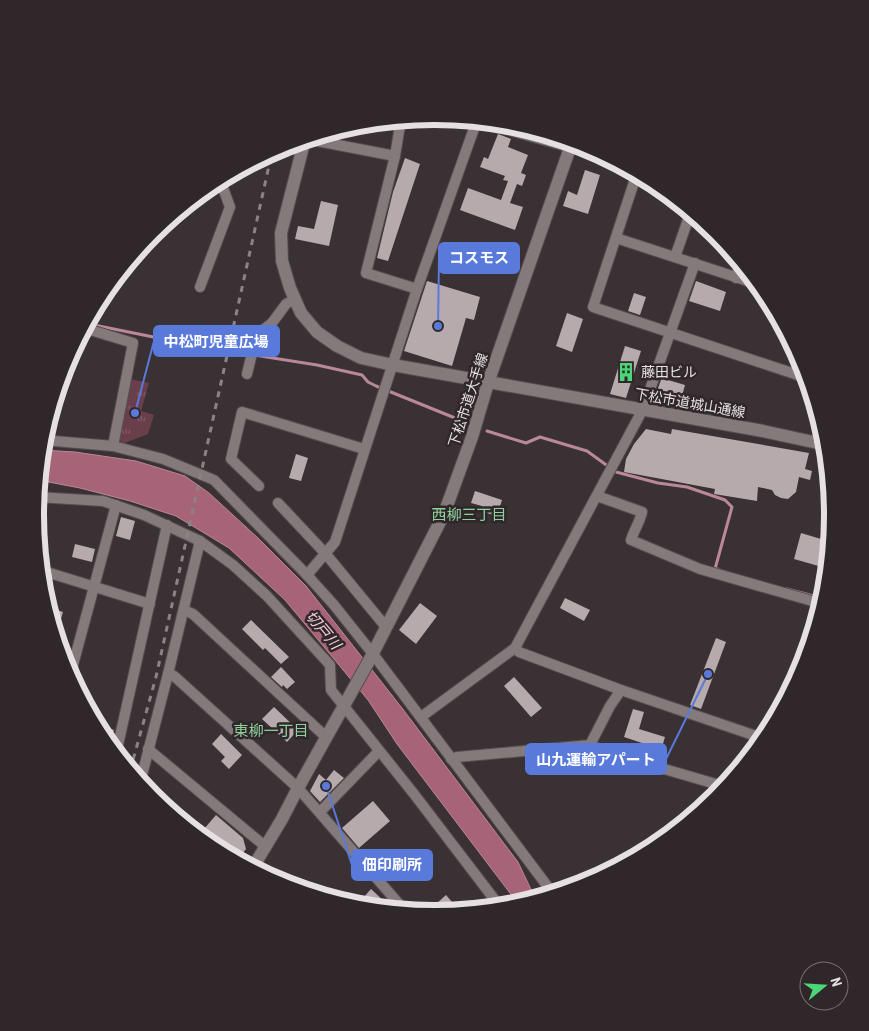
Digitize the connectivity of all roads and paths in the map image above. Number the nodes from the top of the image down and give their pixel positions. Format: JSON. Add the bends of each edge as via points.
{"nodes":[{"id":1,"x":400,"y":127,"type":"edge"},
{"id":2,"x":474,"y":127,"type":"edge"},
{"id":3,"x":320,"y":142,"type":"edge"},
{"id":4,"x":304,"y":147,"type":"edge"},
{"id":5,"x":570,"y":149,"type":"edge"},
{"id":6,"x":395,"y":156,"type":"junction"},
{"id":7,"x":635,"y":180,"type":"edge"},
{"id":8,"x":222,"y":188,"type":"edge"},
{"id":9,"x":688,"y":218,"type":"edge"},
{"id":10,"x":616,"y":238,"type":"junction"},
{"id":11,"x":675,"y":256,"type":"junction"},
{"id":12,"x":695,"y":263,"type":"junction"},
{"id":13,"x":738,"y":270,"type":"edge"},
{"id":14,"x":736,"y":278,"type":"junction"},
{"id":15,"x":747,"y":281,"type":"edge"},
{"id":16,"x":200,"y":287,"type":"dead end"},
{"id":17,"x":417,"y":289,"type":"junction"},
{"id":18,"x":295,"y":299,"type":"junction"},
{"id":19,"x":91,"y":330,"type":"edge"},
{"id":20,"x":670,"y":332,"type":"junction"},
{"id":21,"x":393,"y":365,"type":"junction"},
{"id":22,"x":247,"y":374,"type":"dead end"},
{"id":23,"x":800,"y":376,"type":"edge"},
{"id":24,"x":488,"y":383,"type":"junction"},
{"id":25,"x":643,"y":409,"type":"junction"},
{"id":26,"x":51,"y":441,"type":"edge"},
{"id":27,"x":819,"y":443,"type":"edge"},
{"id":28,"x":113,"y":446,"type":"junction"},
{"id":29,"x":364,"y":449,"type":"junction"},
{"id":30,"x":259,"y":486,"type":"dead end"},
{"id":31,"x":45,"y":493,"type":"edge"},
{"id":32,"x":597,"y":496,"type":"junction"},
{"id":33,"x":45,"y":497,"type":"edge"},
{"id":34,"x":56,"y":497,"type":"junction"},
{"id":35,"x":278,"y":503,"type":"dead end"},
{"id":36,"x":116,"y":505,"type":"junction"},
{"id":37,"x":167,"y":525,"type":"junction"},
{"id":38,"x":200,"y":541,"type":"junction"},
{"id":39,"x":325,"y":553,"type":"junction"},
{"id":40,"x":48,"y":573,"type":"edge"},
{"id":41,"x":308,"y":575,"type":"junction"},
{"id":42,"x":93,"y":587,"type":"junction"},
{"id":43,"x":816,"y":602,"type":"edge"},
{"id":44,"x":150,"y":604,"type":"junction"},
{"id":45,"x":184,"y":610,"type":"junction"},
{"id":46,"x":386,"y":627,"type":"junction"},
{"id":47,"x":515,"y":648,"type":"junction"},
{"id":48,"x":372,"y":656,"type":"junction"},
{"id":49,"x":73,"y":665,"type":"edge"},
{"id":50,"x":168,"y":674,"type":"junction"},
{"id":51,"x":621,"y":690,"type":"junction"},
{"id":52,"x":345,"y":705,"type":"junction"},
{"id":53,"x":421,"y":717,"type":"junction"},
{"id":54,"x":757,"y":736,"type":"edge"},
{"id":55,"x":326,"y":737,"type":"junction"},
{"id":56,"x":118,"y":745,"type":"edge"},
{"id":57,"x":590,"y":745,"type":"junction"},
{"id":58,"x":148,"y":749,"type":"junction"},
{"id":59,"x":379,"y":751,"type":"junction"},
{"id":60,"x":451,"y":759,"type":"junction"},
{"id":61,"x":142,"y":774,"type":"edge"},
{"id":62,"x":718,"y":785,"type":"edge"},
{"id":63,"x":298,"y":788,"type":"junction"},
{"id":64,"x":320,"y":812,"type":"junction"},
{"id":65,"x":266,"y":847,"type":"junction"},
{"id":66,"x":256,"y":863,"type":"edge"},
{"id":67,"x":550,"y":889,"type":"edge"},
{"id":68,"x":496,"y":901,"type":"edge"},
{"id":69,"x":391,"y":904,"type":"edge"}],
"edges":[{"from":1,"to":6,"type":"street"},
{"from":2,"to":17,"type":"street"},
{"from":3,"to":6,"type":"street"},
{"from":4,"to":18,"type":"street","name":"下松市道城山通線","via":[[280,233],[282,261]]},
{"from":5,"to":24,"type":"street","name":"下松市道大手線"},
{"from":6,"to":17,"type":"street","via":[[366,273]]},
{"from":7,"to":10,"type":"street"},
{"from":8,"to":16,"type":"street","via":[[230,207]]},
{"from":9,"to":11,"type":"street"},
{"from":10,"to":11,"type":"street"},
{"from":10,"to":20,"type":"street","via":[[594,307]]},
{"from":11,"to":12,"type":"street"},
{"from":12,"to":14,"type":"street"},
{"from":12,"to":20,"type":"street"},
{"from":13,"to":14,"type":"street"},
{"from":14,"to":15,"type":"street"},
{"from":17,"to":21,"type":"street"},
{"from":18,"to":21,"type":"street","name":"下松市道城山通線","via":[[301,313],[317,332],[361,358]]},
{"from":18,"to":22,"type":"street","via":[[286,304],[255,341]]},
{"from":19,"to":28,"type":"street","via":[[133,344]]},
{"from":20,"to":23,"type":"street"},
{"from":20,"to":25,"type":"street"},
{"from":21,"to":24,"type":"street","name":"下松市道城山通線"},
{"from":21,"to":29,"type":"street"},
{"from":24,"to":25,"type":"street","name":"下松市道城山通線"},
{"from":24,"to":46,"type":"street","name":"下松市道大手線","via":[[444,514]]},
{"from":25,"to":27,"type":"street","name":"下松市道城山通線"},
{"from":25,"to":32,"type":"street"},
{"from":26,"to":28,"type":"street"},
{"from":28,"to":41,"type":"street","via":[[163,458],[214,480]]},
{"from":29,"to":30,"type":"street","via":[[242,412],[231,459]]},
{"from":29,"to":39,"type":"street","via":[[335,542]]},
{"from":31,"to":34,"type":"street"},
{"from":32,"to":43,"type":"street","via":[[642,512],[631,540],[700,568]]},
{"from":32,"to":47,"type":"street"},
{"from":33,"to":34,"type":"street"},
{"from":34,"to":36,"type":"street"},
{"from":35,"to":39,"type":"street"},
{"from":36,"to":37,"type":"street"},
{"from":36,"to":42,"type":"street"},
{"from":37,"to":38,"type":"street"},
{"from":37,"to":44,"type":"street"},
{"from":38,"to":45,"type":"street"},
{"from":38,"to":52,"type":"street","via":[[267,596],[330,665],[331,690]]},
{"from":39,"to":41,"type":"street"},
{"from":39,"to":46,"type":"street"},
{"from":40,"to":42,"type":"street"},
{"from":41,"to":48,"type":"street"},
{"from":42,"to":44,"type":"street"},
{"from":42,"to":49,"type":"street"},
{"from":44,"to":56,"type":"street"},
{"from":45,"to":50,"type":"street"},
{"from":45,"to":55,"type":"street","via":[[193,614]]},
{"from":46,"to":48,"type":"street","name":"下松市道大手線"},
{"from":47,"to":51,"type":"street"},
{"from":47,"to":53,"type":"street"},
{"from":48,"to":52,"type":"street","name":"下松市道大手線"},
{"from":48,"to":53,"type":"street"},
{"from":50,"to":58,"type":"street"},
{"from":50,"to":63,"type":"street"},
{"from":51,"to":54,"type":"street"},
{"from":51,"to":57,"type":"street"},
{"from":52,"to":55,"type":"street"},
{"from":52,"to":59,"type":"street"},
{"from":53,"to":60,"type":"street"},
{"from":55,"to":63,"type":"street"},
{"from":57,"to":60,"type":"street"},
{"from":57,"to":62,"type":"street"},
{"from":58,"to":61,"type":"street"},
{"from":58,"to":65,"type":"street"},
{"from":59,"to":64,"type":"street"},
{"from":59,"to":68,"type":"street"},
{"from":60,"to":67,"type":"street"},
{"from":63,"to":64,"type":"street"},
{"from":63,"to":65,"type":"street"},
{"from":64,"to":69,"type":"street"},
{"from":65,"to":66,"type":"street"}]}
